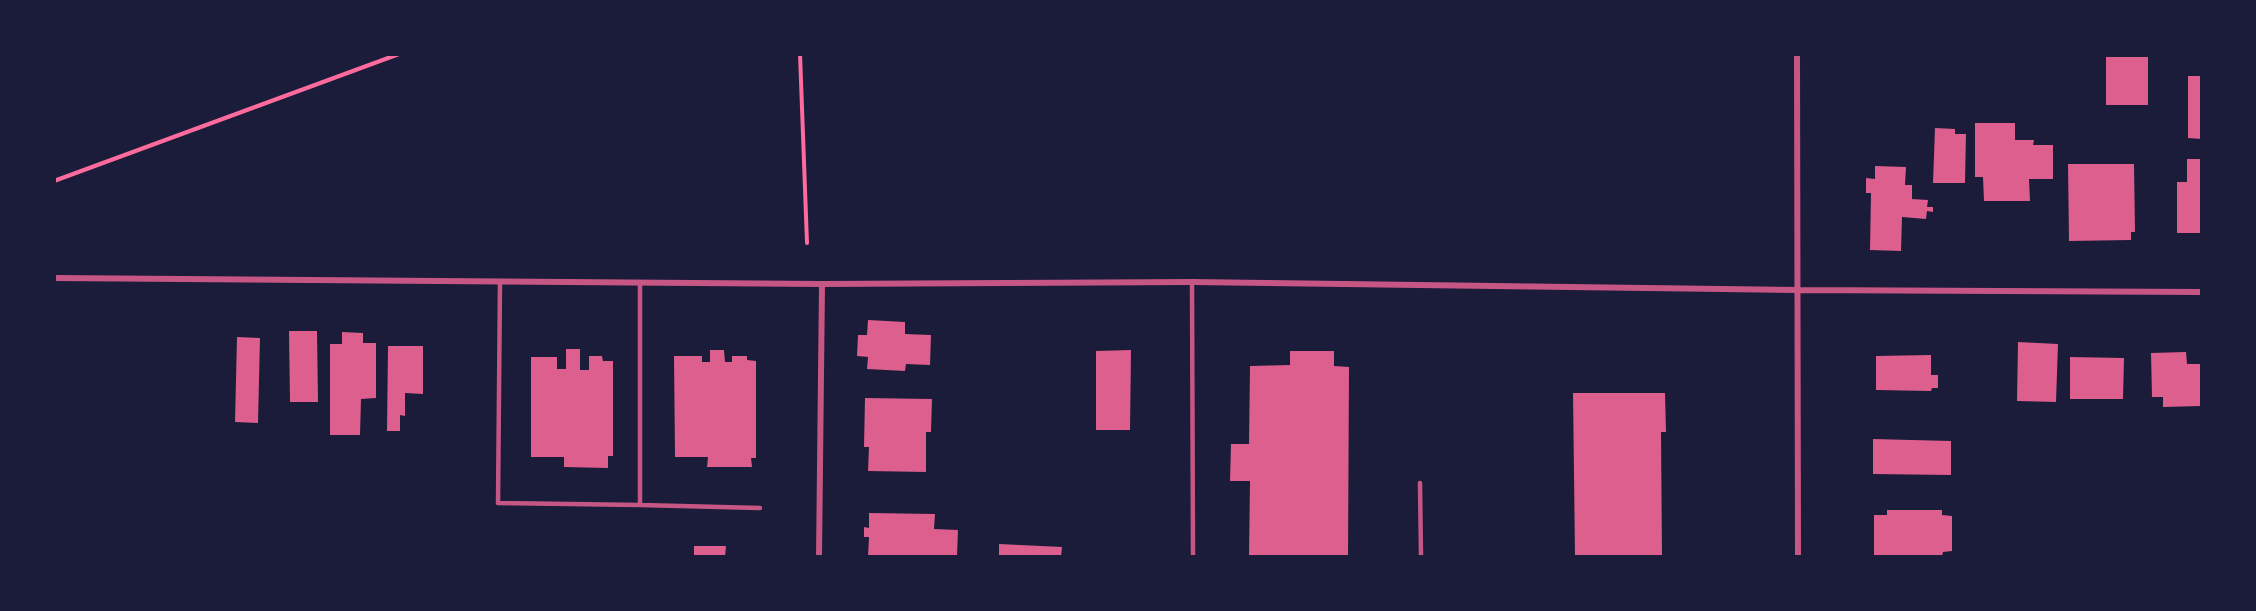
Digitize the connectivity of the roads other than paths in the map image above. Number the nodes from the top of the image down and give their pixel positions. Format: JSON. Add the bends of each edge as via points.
{"nodes":[{"id":1,"x":1797,"y":54,"type":"edge"},
{"id":2,"x":54,"y":278,"type":"edge"},
{"id":3,"x":500,"y":281,"type":"junction"},
{"id":4,"x":640,"y":282,"type":"junction"},
{"id":5,"x":1192,"y":282,"type":"junction"},
{"id":6,"x":822,"y":284,"type":"junction"},
{"id":7,"x":1797,"y":290,"type":"junction"},
{"id":8,"x":2202,"y":292,"type":"edge"},
{"id":9,"x":1420,"y":483,"type":"dead end"},
{"id":10,"x":640,"y":505,"type":"junction"},
{"id":11,"x":760,"y":508,"type":"dead end"},
{"id":12,"x":819,"y":557,"type":"edge"},
{"id":13,"x":1193,"y":557,"type":"edge"},
{"id":14,"x":1420,"y":557,"type":"edge"},
{"id":15,"x":1798,"y":557,"type":"edge"}],
"edges":[{"from":1,"to":7,"type":"street"},
{"from":2,"to":3,"type":"street"},
{"from":3,"to":4,"type":"street"},
{"from":3,"to":10,"type":"lane","via":[[498,503]]},
{"from":4,"to":6,"type":"street"},
{"from":4,"to":10,"type":"lane"},
{"from":5,"to":6,"type":"street"},
{"from":5,"to":7,"type":"street"},
{"from":5,"to":13,"type":"lane"},
{"from":6,"to":12,"type":"street"},
{"from":7,"to":8,"type":"street"},
{"from":7,"to":15,"type":"street"},
{"from":9,"to":14,"type":"lane"},
{"from":10,"to":11,"type":"lane"}]}
